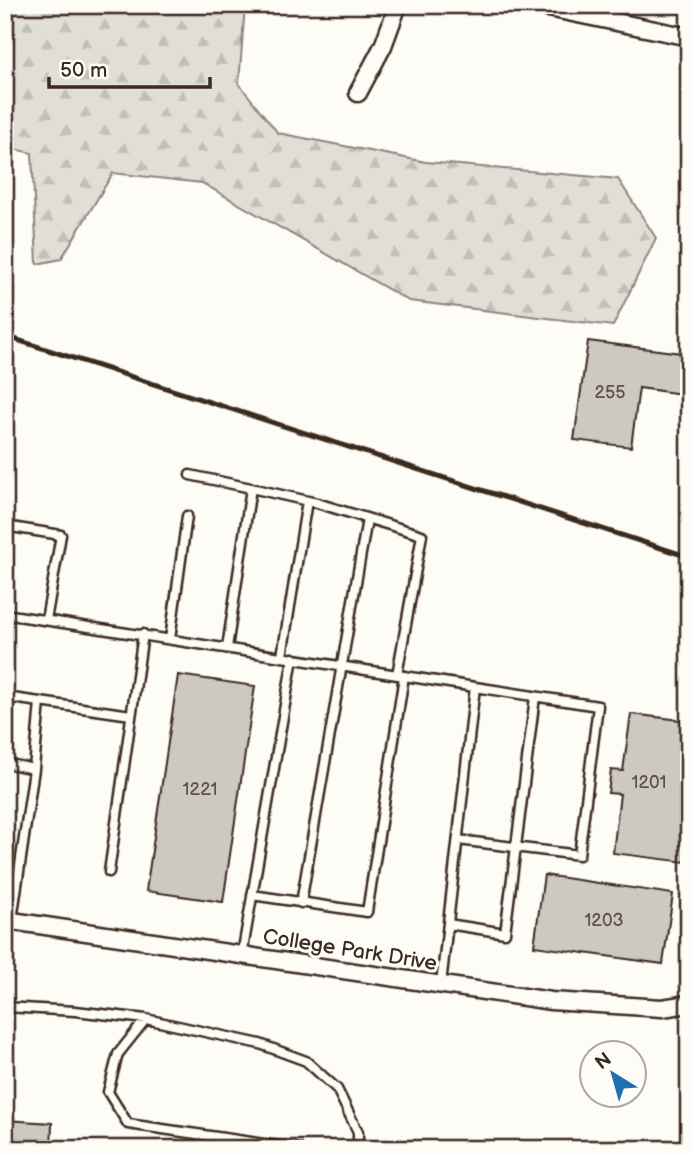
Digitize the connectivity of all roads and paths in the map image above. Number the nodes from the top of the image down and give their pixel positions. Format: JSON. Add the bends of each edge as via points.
{"nodes":[{"id":1,"x":398,"y":5,"type":"edge"},
{"id":2,"x":534,"y":5,"type":"edge"},
{"id":3,"x":689,"y":37,"type":"edge"},
{"id":4,"x":358,"y":93,"type":"dead end"},
{"id":5,"x":190,"y":475,"type":"dead end"},
{"id":6,"x":251,"y":488,"type":"junction"},
{"id":7,"x":307,"y":501,"type":"junction"},
{"id":8,"x":187,"y":516,"type":"dead end"},
{"id":9,"x":367,"y":519,"type":"junction"},
{"id":10,"x":5,"y":526,"type":"edge"},
{"id":11,"x":5,"y":614,"type":"edge"},
{"id":12,"x":46,"y":620,"type":"junction"},
{"id":13,"x":143,"y":634,"type":"junction"},
{"id":14,"x":170,"y":639,"type":"junction"},
{"id":15,"x":227,"y":648,"type":"junction"},
{"id":16,"x":282,"y":656,"type":"junction"},
{"id":17,"x":293,"y":658,"type":"junction"},
{"id":18,"x":341,"y":666,"type":"junction"},
{"id":19,"x":400,"y":675,"type":"junction"},
{"id":20,"x":475,"y":687,"type":"junction"},
{"id":21,"x":5,"y":697,"type":"edge"},
{"id":22,"x":536,"y":697,"type":"junction"},
{"id":23,"x":40,"y":702,"type":"junction"},
{"id":24,"x":131,"y":715,"type":"junction"},
{"id":25,"x":5,"y":763,"type":"edge"},
{"id":26,"x":34,"y":769,"type":"junction"},
{"id":27,"x":458,"y":840,"type":"junction"},
{"id":28,"x":515,"y":847,"type":"junction"},
{"id":29,"x":108,"y":872,"type":"dead end"},
{"id":30,"x":252,"y":895,"type":"junction"},
{"id":31,"x":301,"y":903,"type":"junction"},
{"id":32,"x":9,"y":920,"type":"edge"},
{"id":33,"x":448,"y":924,"type":"junction"},
{"id":34,"x":242,"y":954,"type":"junction"},
{"id":35,"x":441,"y":985,"type":"junction"},
{"id":36,"x":689,"y":1004,"type":"edge"},
{"id":37,"x":5,"y":1007,"type":"edge"},
{"id":38,"x":146,"y":1020,"type":"junction"},
{"id":39,"x":299,"y":1149,"type":"edge"},
{"id":40,"x":358,"y":1149,"type":"edge"}],
"edges":[{"from":1,"to":4,"type":"street"},
{"from":2,"to":3,"type":"street"},
{"from":5,"to":6,"type":"lane"},
{"from":6,"to":7,"type":"lane"},
{"from":6,"to":15,"type":"lane"},
{"from":7,"to":9,"type":"lane"},
{"from":7,"to":16,"type":"lane"},
{"from":8,"to":14,"type":"lane"},
{"from":9,"to":18,"type":"lane"},
{"from":9,"to":19,"type":"lane","via":[[422,535]]},
{"from":10,"to":12,"type":"lane","via":[[61,535]]},
{"from":11,"to":12,"type":"lane"},
{"from":12,"to":13,"type":"lane"},
{"from":13,"to":14,"type":"lane"},
{"from":13,"to":24,"type":"lane"},
{"from":14,"to":15,"type":"lane"},
{"from":15,"to":16,"type":"lane"},
{"from":16,"to":17,"type":"lane"},
{"from":17,"to":18,"type":"lane"},
{"from":17,"to":30,"type":"lane"},
{"from":18,"to":19,"type":"lane"},
{"from":18,"to":31,"type":"lane"},
{"from":19,"to":20,"type":"lane"},
{"from":19,"to":31,"type":"lane","via":[[367,912]]},
{"from":20,"to":22,"type":"lane"},
{"from":20,"to":27,"type":"lane"},
{"from":21,"to":23,"type":"lane"},
{"from":22,"to":28,"type":"lane"},
{"from":22,"to":28,"type":"lane","via":[[598,706],[579,855]]},
{"from":23,"to":24,"type":"lane"},
{"from":23,"to":26,"type":"lane"},
{"from":24,"to":29,"type":"lane"},
{"from":25,"to":26,"type":"lane"},
{"from":26,"to":32,"type":"lane"},
{"from":27,"to":28,"type":"lane"},
{"from":27,"to":33,"type":"lane"},
{"from":28,"to":33,"type":"lane","via":[[505,933]]},
{"from":30,"to":31,"type":"lane"},
{"from":30,"to":34,"type":"lane"},
{"from":32,"to":34,"type":"street","name":"College Park Drive"},
{"from":33,"to":35,"type":"lane"},
{"from":34,"to":35,"type":"street","name":"College Park Drive"},
{"from":35,"to":36,"type":"street","name":"College Park Drive","via":[[551,1001],[662,1008]]},
{"from":37,"to":38,"type":"lane"},
{"from":38,"to":39,"type":"lane","via":[[118,1055],[108,1092],[128,1124]]},
{"from":38,"to":40,"type":"lane","via":[[260,1044],[306,1061],[337,1089],[358,1132]]}]}
